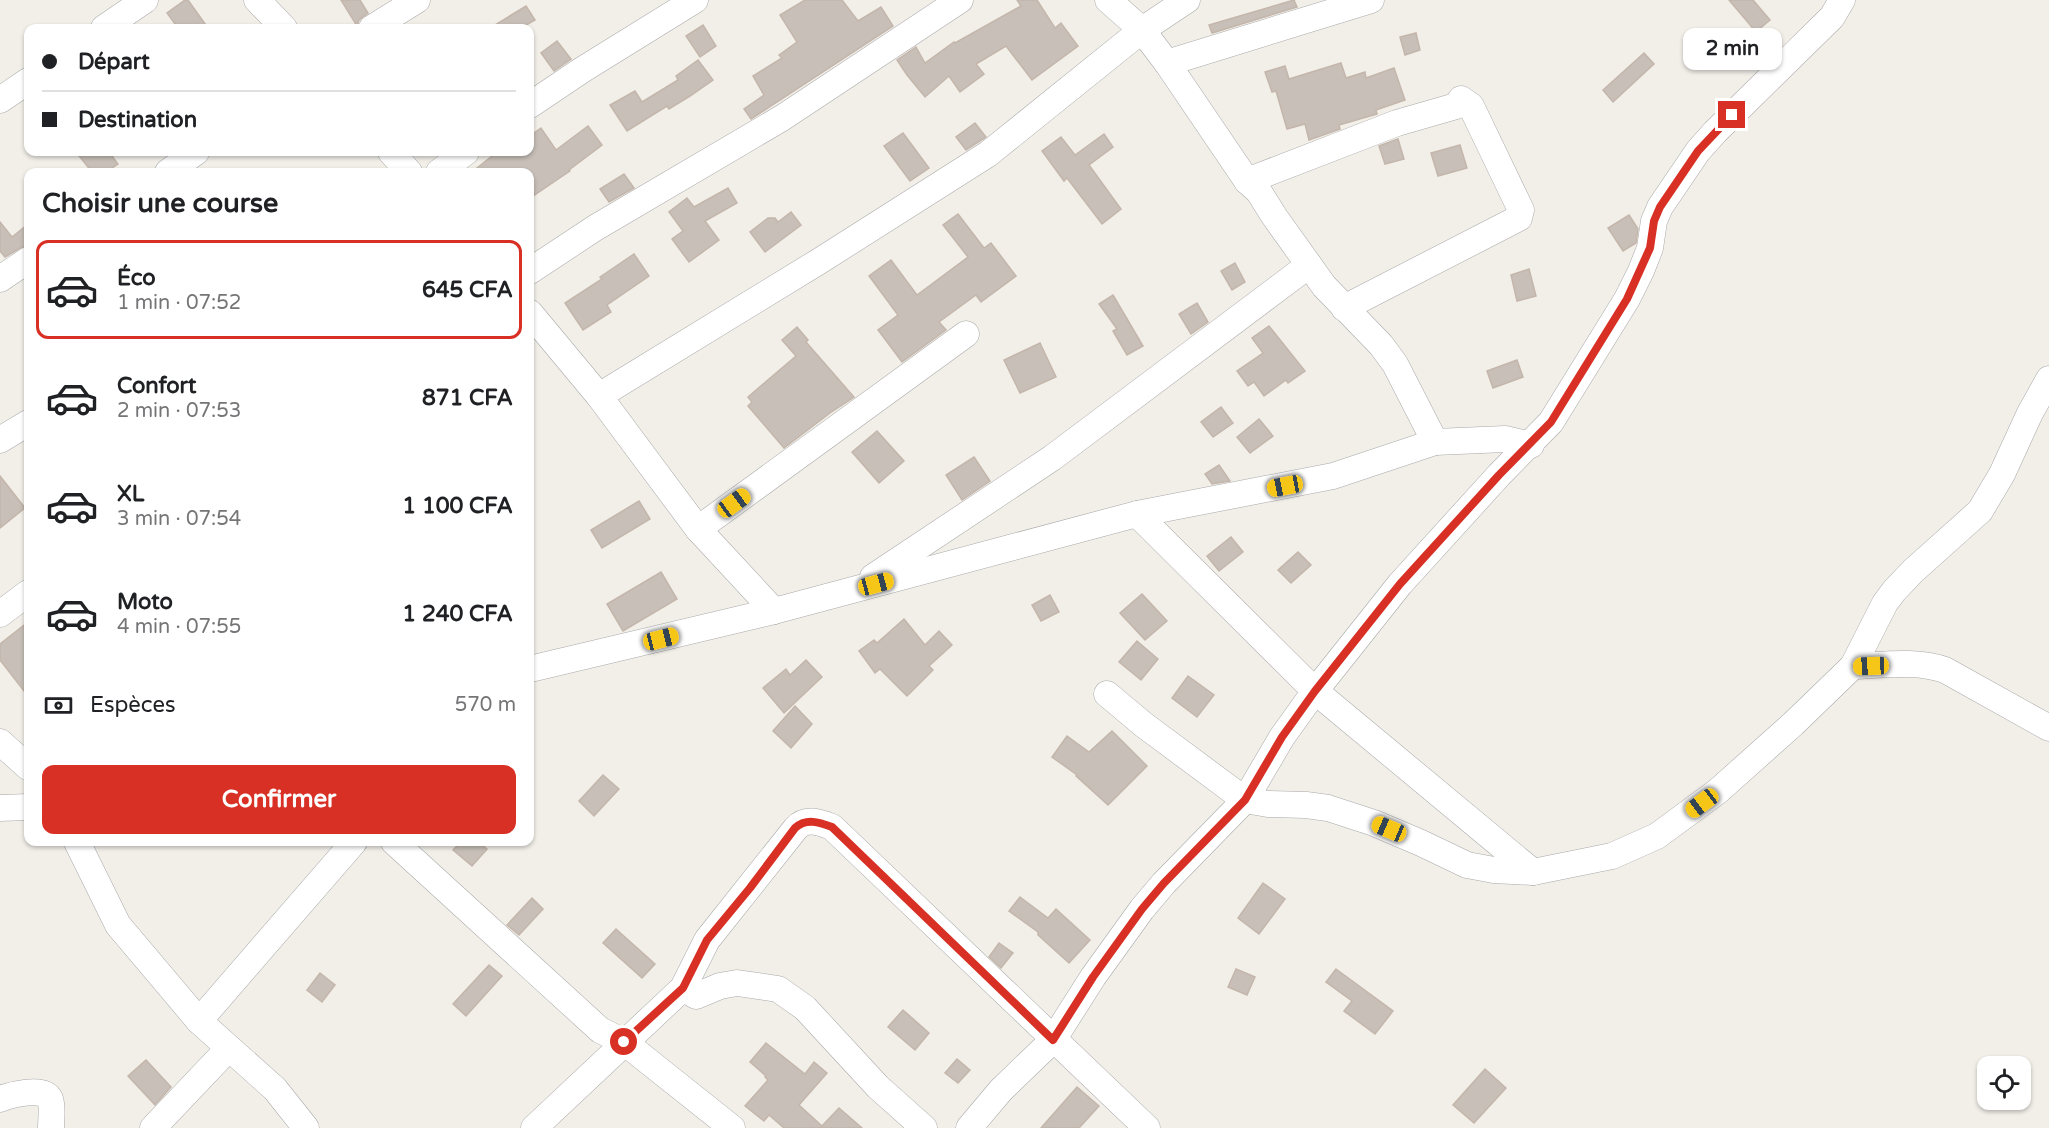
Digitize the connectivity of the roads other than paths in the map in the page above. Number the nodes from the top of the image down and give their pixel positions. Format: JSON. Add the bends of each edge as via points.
{"nodes":[{"id":1,"x":145,"y":0,"type":"edge"},
{"id":2,"x":257,"y":0,"type":"edge"},
{"id":3,"x":417,"y":0,"type":"edge"},
{"id":4,"x":694,"y":0,"type":"edge"},
{"id":5,"x":960,"y":0,"type":"edge"},
{"id":6,"x":1108,"y":0,"type":"edge"},
{"id":7,"x":1187,"y":0,"type":"edge"},
{"id":8,"x":1371,"y":0,"type":"edge"},
{"id":9,"x":1842,"y":0,"type":"edge"},
{"id":10,"x":110,"y":24,"type":"edge"},
{"id":11,"x":280,"y":24,"type":"edge"},
{"id":12,"x":378,"y":24,"type":"edge"},
{"id":13,"x":1142,"y":30,"type":"junction"},
{"id":14,"x":1167,"y":63,"type":"junction"},
{"id":15,"x":24,"y":84,"type":"edge"},
{"id":16,"x":0,"y":100,"type":"edge"},
{"id":17,"x":534,"y":102,"type":"edge"},
{"id":18,"x":190,"y":156,"type":"edge"},
{"id":19,"x":395,"y":156,"type":"edge"},
{"id":20,"x":461,"y":156,"type":"edge"},
{"id":21,"x":174,"y":168,"type":"edge"},
{"id":22,"x":405,"y":168,"type":"edge"},
{"id":23,"x":444,"y":168,"type":"edge"},
{"id":24,"x":1247,"y":181,"type":"junction"},
{"id":25,"x":24,"y":263,"type":"edge"},
{"id":26,"x":1309,"y":265,"type":"junction"},
{"id":27,"x":534,"y":268,"type":"edge"},
{"id":28,"x":0,"y":279,"type":"edge"},
{"id":29,"x":1344,"y":308,"type":"junction"},
{"id":30,"x":534,"y":318,"type":"edge"},
{"id":31,"x":966,"y":334,"type":"dead end"},
{"id":32,"x":2049,"y":379,"type":"edge"},
{"id":33,"x":599,"y":396,"type":"junction"},
{"id":34,"x":2040,"y":420,"type":"edge"},
{"id":35,"x":24,"y":425,"type":"edge"},
{"id":36,"x":0,"y":440,"type":"edge"},
{"id":37,"x":1478,"y":440,"type":"junction"},
{"id":38,"x":1435,"y":442,"type":"junction"},
{"id":39,"x":1531,"y":445,"type":"junction"},
{"id":40,"x":1499,"y":475,"type":"junction"},
{"id":41,"x":1137,"y":514,"type":"junction"},
{"id":42,"x":698,"y":529,"type":"junction"},
{"id":43,"x":854,"y":590,"type":"junction"},
{"id":44,"x":24,"y":596,"type":"edge"},
{"id":45,"x":774,"y":611,"type":"junction"},
{"id":46,"x":0,"y":614,"type":"edge"},
{"id":47,"x":1853,"y":666,"type":"junction"},
{"id":48,"x":534,"y":668,"type":"edge"},
{"id":49,"x":1315,"y":691,"type":"junction"},
{"id":50,"x":1107,"y":694,"type":"dead end"},
{"id":51,"x":2049,"y":728,"type":"edge"},
{"id":52,"x":0,"y":742,"type":"edge"},
{"id":53,"x":24,"y":760,"type":"edge"},
{"id":54,"x":1245,"y":800,"type":"junction"},
{"id":55,"x":24,"y":807,"type":"edge"},
{"id":56,"x":0,"y":808,"type":"edge"},
{"id":57,"x":79,"y":846,"type":"edge"},
{"id":58,"x":351,"y":846,"type":"edge"},
{"id":59,"x":398,"y":846,"type":"edge"},
{"id":60,"x":1533,"y":872,"type":"junction"},
{"id":61,"x":683,"y":988,"type":"junction"},
{"id":62,"x":199,"y":1021,"type":"junction"},
{"id":63,"x":1053,"y":1040,"type":"junction"},
{"id":64,"x":624,"y":1042,"type":"junction"},
{"id":65,"x":228,"y":1049,"type":"junction"},
{"id":66,"x":0,"y":1099,"type":"edge"},
{"id":67,"x":51,"y":1128,"type":"edge"},
{"id":68,"x":153,"y":1128,"type":"edge"},
{"id":69,"x":306,"y":1128,"type":"edge"},
{"id":70,"x":534,"y":1128,"type":"edge"},
{"id":71,"x":732,"y":1128,"type":"edge"},
{"id":72,"x":924,"y":1128,"type":"edge"},
{"id":73,"x":969,"y":1128,"type":"edge"},
{"id":74,"x":1147,"y":1128,"type":"edge"}],
"edges":[{"from":1,"to":10,"type":"street"},
{"from":2,"to":11,"type":"street"},
{"from":3,"to":12,"type":"street"},
{"from":4,"to":17,"type":"street"},
{"from":5,"to":27,"type":"street","via":[[782,118]]},
{"from":6,"to":13,"type":"street"},
{"from":7,"to":13,"type":"street"},
{"from":8,"to":14,"type":"street"},
{"from":9,"to":39,"type":"street","via":[[1832,17],[1698,151],[1656,214],[1650,248],[1627,299],[1567,399]]},
{"from":13,"to":14,"type":"street"},
{"from":13,"to":33,"type":"street","via":[[988,154]]},
{"from":14,"to":24,"type":"street"},
{"from":15,"to":16,"type":"street"},
{"from":18,"to":21,"type":"street"},
{"from":19,"to":22,"type":"street"},
{"from":20,"to":23,"type":"street"},
{"from":24,"to":26,"type":"street","via":[[1259,192]]},
{"from":24,"to":29,"type":"street","via":[[1397,123],[1456,106],[1461,99],[1471,106],[1521,210],[1519,218]]},
{"from":25,"to":28,"type":"street"},
{"from":26,"to":29,"type":"street"},
{"from":26,"to":43,"type":"street","via":[[1052,458]]},
{"from":29,"to":38,"type":"street","via":[[1395,364]]},
{"from":30,"to":33,"type":"street"},
{"from":31,"to":42,"type":"street"},
{"from":32,"to":34,"type":"street"},
{"from":33,"to":42,"type":"street"},
{"from":34,"to":47,"type":"street","via":[[1980,511],[1912,571],[1884,603]]},
{"from":35,"to":36,"type":"street"},
{"from":37,"to":38,"type":"street"},
{"from":37,"to":39,"type":"street","via":[[1505,439]]},
{"from":37,"to":40,"type":"street","via":[[1494,455]]},
{"from":38,"to":41,"type":"street","via":[[1333,476]]},
{"from":39,"to":40,"type":"street"},
{"from":40,"to":49,"type":"street","via":[[1400,584]]},
{"from":41,"to":43,"type":"street"},
{"from":41,"to":49,"type":"street"},
{"from":42,"to":45,"type":"street"},
{"from":43,"to":45,"type":"street"},
{"from":44,"to":46,"type":"street"},
{"from":45,"to":48,"type":"street"},
{"from":47,"to":51,"type":"street","via":[[1935,666]]},
{"from":47,"to":60,"type":"street","via":[[1718,791],[1657,837],[1612,856]]},
{"from":49,"to":54,"type":"street"},
{"from":49,"to":60,"type":"street"},
{"from":50,"to":54,"type":"street"},
{"from":52,"to":53,"type":"street"},
{"from":54,"to":60,"type":"street","via":[[1328,808],[1374,823],[1467,865]]},
{"from":54,"to":63,"type":"street","via":[[1142,909]]},
{"from":55,"to":56,"type":"street"},
{"from":57,"to":62,"type":"street","via":[[118,924]]},
{"from":58,"to":62,"type":"street"},
{"from":59,"to":64,"type":"street","via":[[600,1030]]},
{"from":61,"to":63,"type":"street","via":[[707,940],[795,828],[807,821],[815,822],[832,827]]},
{"from":61,"to":64,"type":"street"},
{"from":61,"to":72,"type":"street","via":[[696,996],[737,983],[777,989],[805,1008],[878,1087]]},
{"from":62,"to":65,"type":"street"},
{"from":63,"to":73,"type":"street","via":[[1001,1090]]},
{"from":63,"to":74,"type":"street"},
{"from":64,"to":70,"type":"street"},
{"from":64,"to":71,"type":"street"},
{"from":65,"to":68,"type":"street"},
{"from":65,"to":69,"type":"street","via":[[275,1089]]},
{"from":66,"to":67,"type":"street","via":[[38,1092],[46,1095],[50,1100]]}]}
